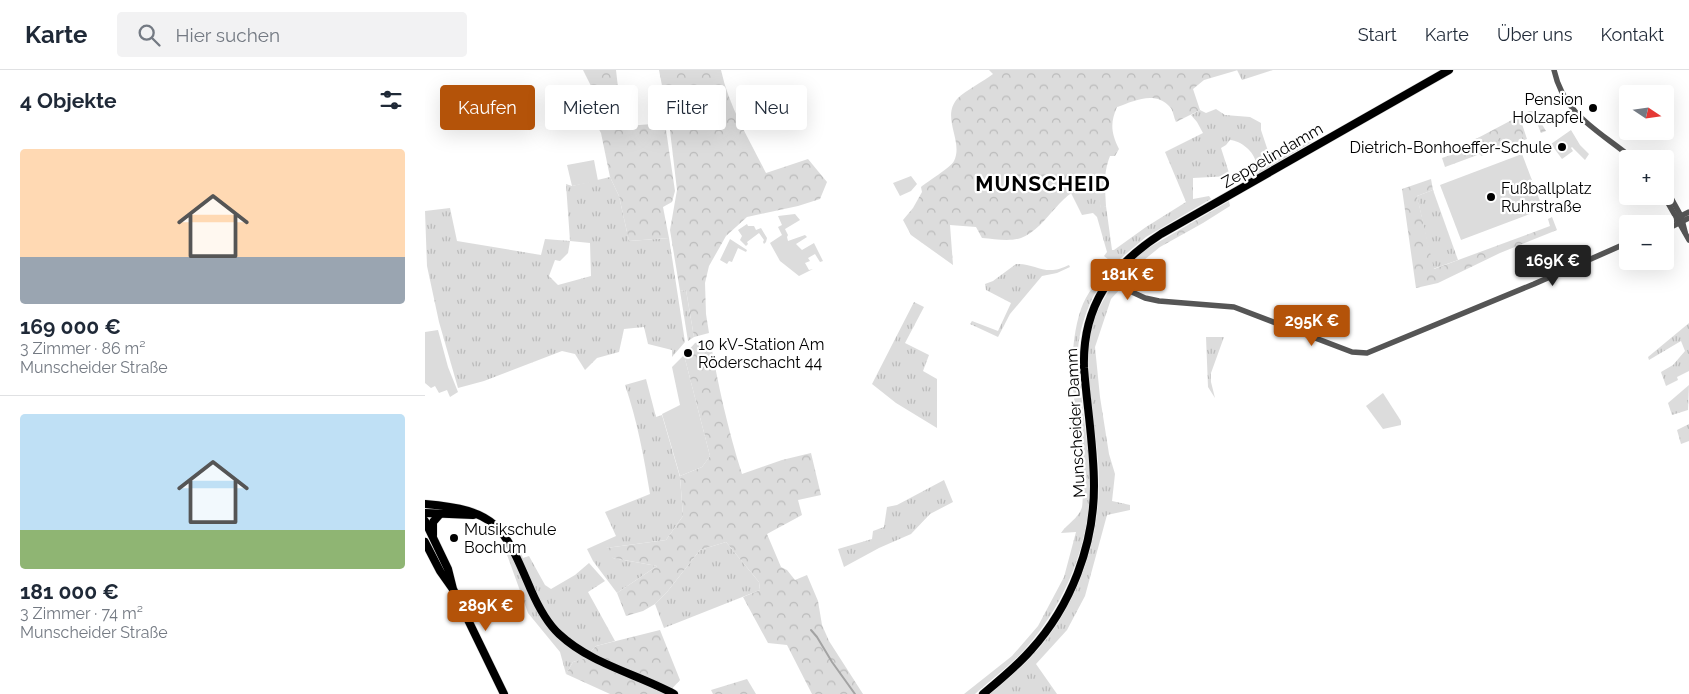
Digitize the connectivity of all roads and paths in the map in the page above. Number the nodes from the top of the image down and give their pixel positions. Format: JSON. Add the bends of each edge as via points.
{"nodes":[{"id":1,"x":1449,"y":70,"type":"edge"},
{"id":2,"x":1554,"y":70,"type":"edge"},
{"id":3,"x":1621,"y":150,"type":"edge"},
{"id":4,"x":1674,"y":204,"type":"edge"},
{"id":5,"x":1671,"y":205,"type":"edge"},
{"id":6,"x":1689,"y":212,"type":"edge"},
{"id":7,"x":1682,"y":219,"type":"edge"},
{"id":8,"x":1689,"y":240,"type":"edge"},
{"id":9,"x":1619,"y":247,"type":"edge"},
{"id":10,"x":1115,"y":272,"type":"junction"},
{"id":11,"x":425,"y":504,"type":"edge"},
{"id":12,"x":425,"y":513,"type":"edge"},
{"id":13,"x":440,"y":514,"type":"junction"},
{"id":14,"x":477,"y":515,"type":"junction"},
{"id":15,"x":425,"y":521,"type":"edge"},
{"id":16,"x":433,"y":537,"type":"junction"},
{"id":17,"x":425,"y":542,"type":"edge"},
{"id":18,"x":453,"y":589,"type":"junction"},
{"id":19,"x":504,"y":694,"type":"edge"},
{"id":20,"x":674,"y":694,"type":"edge"},
{"id":21,"x":983,"y":694,"type":"edge"}],
"edges":[{"from":1,"to":10,"type":"main road","name":"Zeppelindamm","via":[[1161,234]]},
{"from":2,"to":3,"type":"street","via":[[1559,88],[1573,111]]},
{"from":4,"to":7,"type":"street"},
{"from":5,"to":7,"type":"street"},
{"from":6,"to":7,"type":"street"},
{"from":7,"to":8,"type":"street"},
{"from":9,"to":10,"type":"street","via":[[1367,353],[1352,352],[1234,307],[1145,298],[1132,292]]},
{"from":10,"to":21,"type":"main road","name":"Munscheider Damm","via":[[1094,308],[1085,339],[1083,368],[1094,485],[1091,522],[1081,565],[1063,606],[1040,640]]},
{"from":11,"to":14,"type":"main road","via":[[461,509]]},
{"from":12,"to":13,"type":"main road"},
{"from":13,"to":14,"type":"main road"},
{"from":13,"to":16,"type":"main road","via":[[433,522]]},
{"from":14,"to":20,"type":"main road","via":[[504,535],[539,607],[561,636],[583,652]]},
{"from":15,"to":16,"type":"main road"},
{"from":16,"to":18,"type":"main road","via":[[448,569]]},
{"from":17,"to":18,"type":"main road"},
{"from":18,"to":19,"type":"main road"}]}
